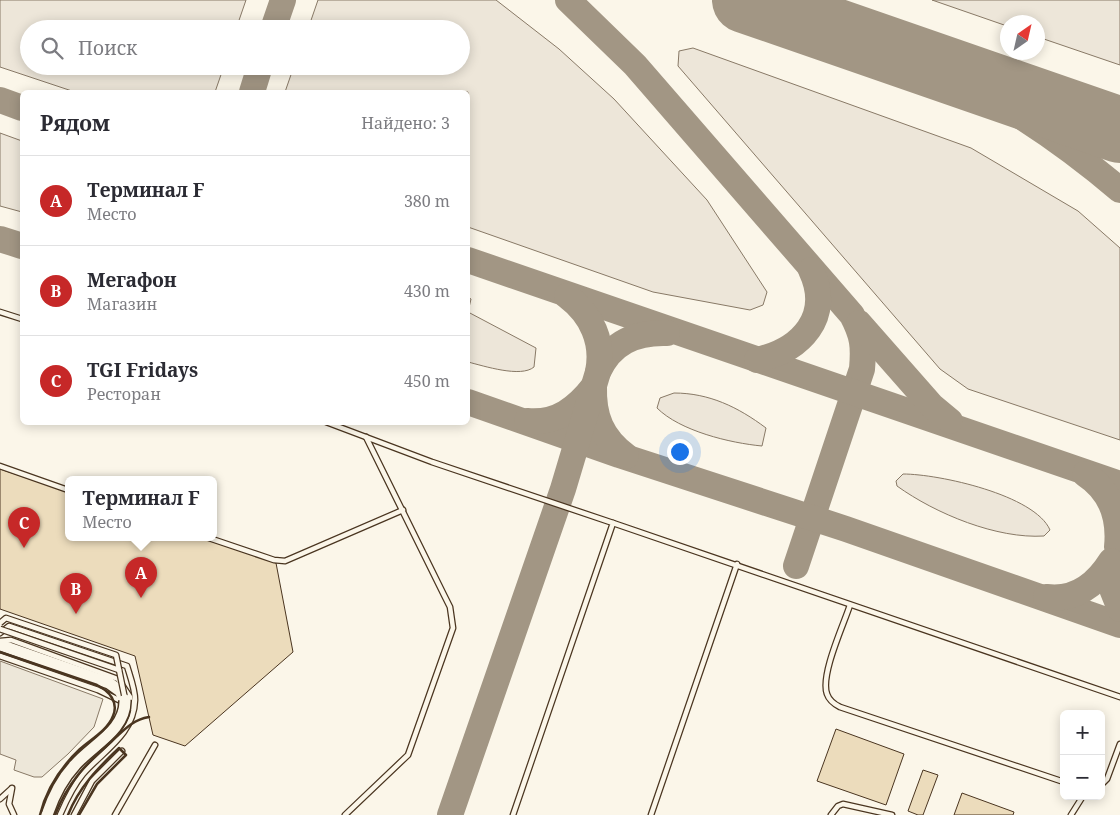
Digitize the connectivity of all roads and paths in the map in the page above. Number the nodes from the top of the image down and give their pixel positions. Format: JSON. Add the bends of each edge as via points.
{"nodes":[{"id":1,"x":0,"y":312,"type":"edge"},
{"id":2,"x":20,"y":319,"type":"edge"},
{"id":3,"x":334,"y":425,"type":"edge"},
{"id":4,"x":366,"y":437,"type":"junction"},
{"id":5,"x":0,"y":466,"type":"edge"},
{"id":6,"x":65,"y":489,"type":"edge"},
{"id":7,"x":402,"y":510,"type":"junction"},
{"id":8,"x":613,"y":523,"type":"junction"},
{"id":9,"x":217,"y":541,"type":"edge"},
{"id":10,"x":737,"y":564,"type":"junction"},
{"id":11,"x":850,"y":604,"type":"junction"},
{"id":12,"x":0,"y":623,"type":"edge"},
{"id":13,"x":0,"y":631,"type":"edge"},
{"id":14,"x":0,"y":641,"type":"edge"},
{"id":15,"x":0,"y":645,"type":"edge"},
{"id":16,"x":0,"y":656,"type":"edge"},
{"id":17,"x":119,"y":670,"type":"junction"},
{"id":18,"x":1120,"y":697,"type":"edge"},
{"id":19,"x":125,"y":700,"type":"junction"},
{"id":20,"x":132,"y":712,"type":"junction"},
{"id":21,"x":1120,"y":744,"type":"edge"},
{"id":22,"x":155,"y":745,"type":"dead end"},
{"id":23,"x":122,"y":751,"type":"dead end"},
{"id":24,"x":1060,"y":781,"type":"edge"},
{"id":25,"x":1105,"y":781,"type":"edge"},
{"id":26,"x":0,"y":799,"type":"edge"},
{"id":27,"x":1080,"y":800,"type":"edge"},
{"id":28,"x":14,"y":815,"type":"edge"},
{"id":29,"x":47,"y":815,"type":"edge"},
{"id":30,"x":60,"y":815,"type":"edge"},
{"id":31,"x":74,"y":815,"type":"edge"},
{"id":32,"x":115,"y":815,"type":"edge"},
{"id":33,"x":345,"y":815,"type":"edge"},
{"id":34,"x":513,"y":815,"type":"edge"},
{"id":35,"x":651,"y":815,"type":"edge"},
{"id":36,"x":831,"y":815,"type":"edge"},
{"id":37,"x":892,"y":815,"type":"edge"},
{"id":38,"x":1071,"y":815,"type":"edge"}],
"edges":[{"from":1,"to":2,"type":"lane"},
{"from":3,"to":4,"type":"lane"},
{"from":4,"to":7,"type":"lane"},
{"from":4,"to":8,"type":"lane"},
{"from":5,"to":6,"type":"lane"},
{"from":7,"to":9,"type":"lane","via":[[285,561]]},
{"from":7,"to":33,"type":"lane","via":[[447,601],[453,628],[408,755]]},
{"from":8,"to":10,"type":"lane"},
{"from":8,"to":34,"type":"lane"},
{"from":10,"to":11,"type":"lane"},
{"from":10,"to":35,"type":"lane"},
{"from":11,"to":18,"type":"lane"},
{"from":11,"to":24,"type":"lane","via":[[826,676],[826,693],[830,700],[840,707]]},
{"from":12,"to":17,"type":"lane","bridge":true,"via":[[6,618],[116,655]]},
{"from":13,"to":17,"type":"lane","bridge":true},
{"from":13,"to":20,"type":"lane","via":[[9,626],[127,666],[135,699]]},
{"from":14,"to":20,"type":"lane","via":[[11,640],[118,679],[130,697]]},
{"from":15,"to":19,"type":"street","via":[[109,683],[120,691]]},
{"from":16,"to":20,"type":"lane","via":[[98,690],[118,699]]},
{"from":17,"to":19,"type":"lane","bridge":true},
{"from":19,"to":29,"type":"street","bridge":true,"via":[[120,723],[74,766],[58,789]]},
{"from":20,"to":30,"type":"lane","via":[[122,736],[75,785]]},
{"from":21,"to":25,"type":"lane"},
{"from":22,"to":32,"type":"lane"},
{"from":23,"to":31,"type":"lane","via":[[92,781]]},
{"from":26,"to":28,"type":"lane","via":[[12,788],[9,804]]},
{"from":27,"to":38,"type":"lane"},
{"from":36,"to":37,"type":"lane","via":[[843,804]]}]}
